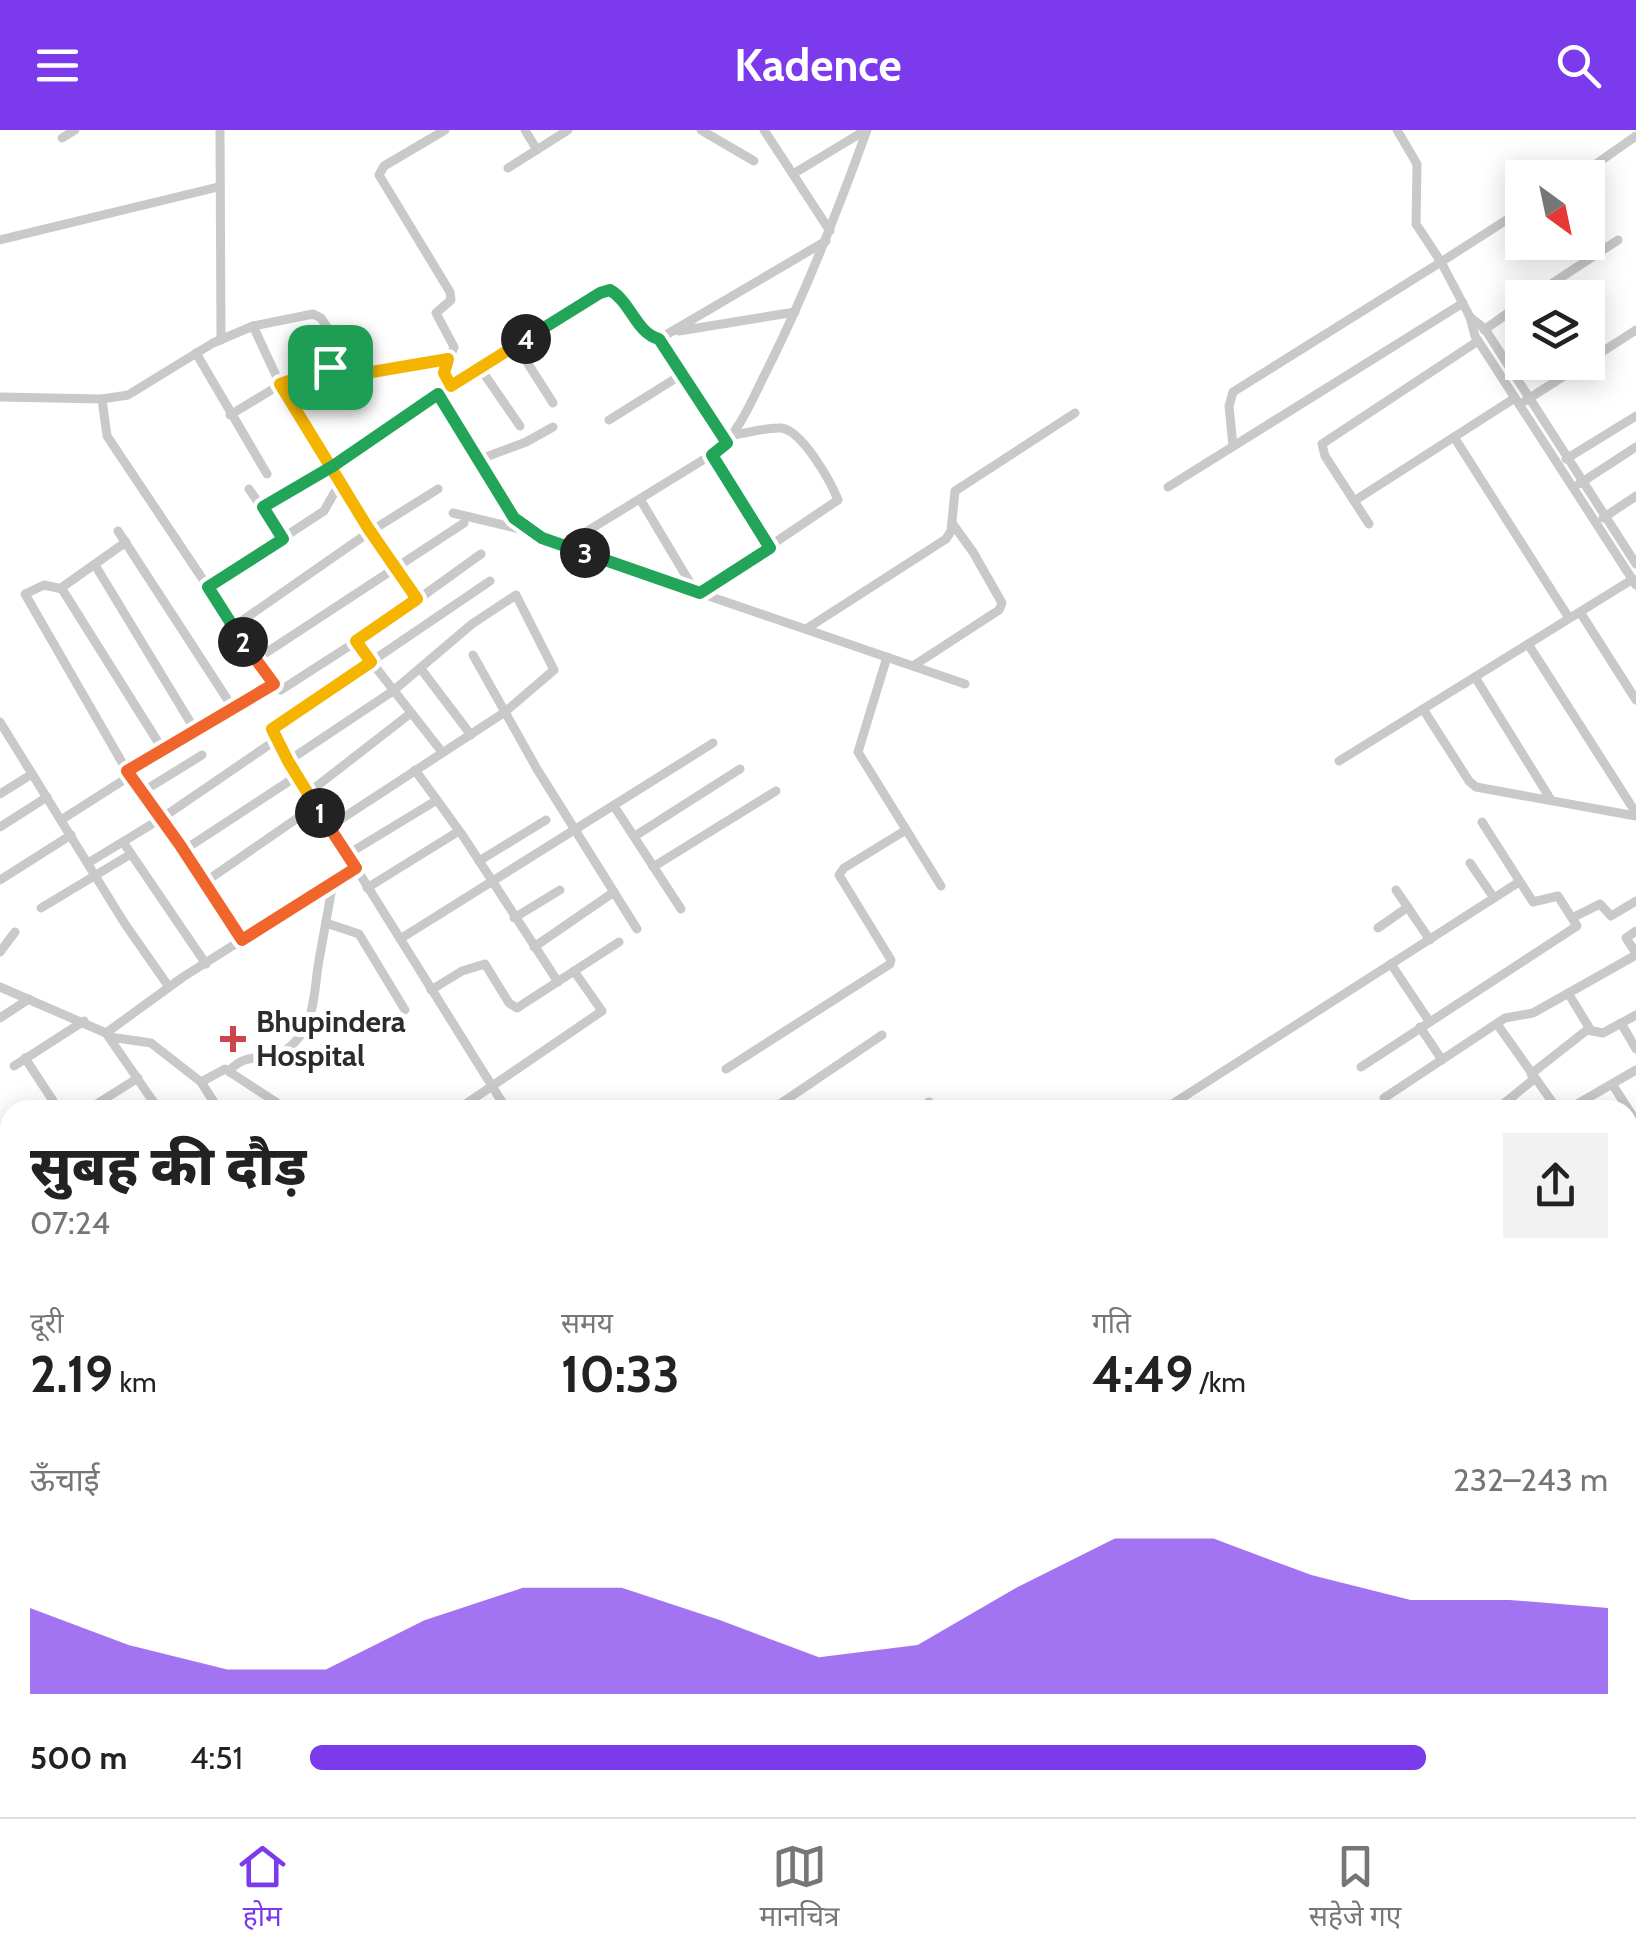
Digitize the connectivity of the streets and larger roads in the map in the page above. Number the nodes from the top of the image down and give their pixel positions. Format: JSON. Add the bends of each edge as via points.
{"nodes":[{"id":1,"x":75,"y":130,"type":"edge"},
{"id":2,"x":220,"y":130,"type":"edge"},
{"id":3,"x":445,"y":130,"type":"edge"},
{"id":4,"x":526,"y":130,"type":"edge"},
{"id":5,"x":568,"y":130,"type":"edge"},
{"id":6,"x":701,"y":130,"type":"edge"},
{"id":7,"x":764,"y":130,"type":"edge"},
{"id":8,"x":866,"y":130,"type":"edge"},
{"id":9,"x":1397,"y":130,"type":"edge"},
{"id":10,"x":1636,"y":136,"type":"edge"},
{"id":11,"x":62,"y":138,"type":"dead end"},
{"id":12,"x":537,"y":150,"type":"junction"},
{"id":13,"x":1602,"y":160,"type":"edge"},
{"id":14,"x":754,"y":162,"type":"dead end"},
{"id":15,"x":508,"y":168,"type":"dead end"},
{"id":16,"x":793,"y":174,"type":"junction"},
{"id":17,"x":218,"y":186,"type":"junction"},
{"id":18,"x":1505,"y":221,"type":"edge"},
{"id":19,"x":828,"y":236,"type":"junction"},
{"id":20,"x":0,"y":240,"type":"edge"},
{"id":21,"x":1618,"y":240,"type":"dead end"},
{"id":22,"x":1441,"y":262,"type":"junction"},
{"id":23,"x":1557,"y":280,"type":"edge"},
{"id":24,"x":1463,"y":303,"type":"junction"},
{"id":25,"x":795,"y":312,"type":"junction"},
{"id":26,"x":1505,"y":315,"type":"edge"},
{"id":27,"x":1470,"y":316,"type":"junction"},
{"id":28,"x":253,"y":326,"type":"junction"},
{"id":29,"x":1485,"y":329,"type":"junction"},
{"id":30,"x":1636,"y":330,"type":"edge"},
{"id":31,"x":673,"y":332,"type":"junction"},
{"id":32,"x":1476,"y":338,"type":"junction"},
{"id":33,"x":659,"y":339,"type":"junction"},
{"id":34,"x":221,"y":340,"type":"junction"},
{"id":35,"x":516,"y":345,"type":"junction"},
{"id":36,"x":1605,"y":350,"type":"edge"},
{"id":37,"x":196,"y":352,"type":"junction"},
{"id":38,"x":448,"y":359,"type":"junction"},
{"id":39,"x":351,"y":363,"type":"junction"},
{"id":40,"x":480,"y":368,"type":"junction"},
{"id":41,"x":681,"y":375,"type":"junction"},
{"id":42,"x":1558,"y":380,"type":"edge"},
{"id":43,"x":280,"y":384,"type":"junction"},
{"id":44,"x":451,"y":386,"type":"junction"},
{"id":45,"x":438,"y":394,"type":"junction"},
{"id":46,"x":0,"y":397,"type":"edge"},
{"id":47,"x":1529,"y":398,"type":"junction"},
{"id":48,"x":102,"y":399,"type":"junction"},
{"id":49,"x":1517,"y":402,"type":"junction"},
{"id":50,"x":553,"y":403,"type":"dead end"},
{"id":51,"x":1075,"y":413,"type":"dead end"},
{"id":52,"x":230,"y":415,"type":"junction"},
{"id":53,"x":1636,"y":416,"type":"edge"},
{"id":54,"x":609,"y":420,"type":"dead end"},
{"id":55,"x":520,"y":426,"type":"dead end"},
{"id":56,"x":553,"y":427,"type":"dead end"},
{"id":57,"x":1454,"y":437,"type":"junction"},
{"id":58,"x":730,"y":439,"type":"junction"},
{"id":59,"x":1233,"y":446,"type":"junction"},
{"id":60,"x":1636,"y":448,"type":"edge"},
{"id":61,"x":712,"y":455,"type":"junction"},
{"id":62,"x":478,"y":460,"type":"junction"},
{"id":63,"x":1564,"y":460,"type":"junction"},
{"id":64,"x":333,"y":466,"type":"junction"},
{"id":65,"x":267,"y":474,"type":"dead end"},
{"id":66,"x":341,"y":481,"type":"junction"},
{"id":67,"x":1579,"y":484,"type":"junction"},
{"id":68,"x":1168,"y":487,"type":"dead end"},
{"id":69,"x":249,"y":489,"type":"dead end"},
{"id":70,"x":438,"y":490,"type":"dead end"},
{"id":71,"x":1636,"y":496,"type":"edge"},
{"id":72,"x":640,"y":499,"type":"junction"},
{"id":73,"x":1354,"y":501,"type":"junction"},
{"id":74,"x":263,"y":507,"type":"junction"},
{"id":75,"x":453,"y":514,"type":"dead end"},
{"id":76,"x":1606,"y":516,"type":"junction"},
{"id":77,"x":1596,"y":522,"type":"junction"},
{"id":78,"x":952,"y":523,"type":"junction"},
{"id":79,"x":464,"y":524,"type":"dead end"},
{"id":80,"x":1369,"y":524,"type":"dead end"},
{"id":81,"x":118,"y":530,"type":"dead end"},
{"id":82,"x":371,"y":531,"type":"junction"},
{"id":83,"x":532,"y":532,"type":"junction"},
{"id":84,"x":283,"y":539,"type":"junction"},
{"id":85,"x":126,"y":542,"type":"junction"},
{"id":86,"x":562,"y":546,"type":"junction"},
{"id":87,"x":770,"y":548,"type":"junction"},
{"id":88,"x":481,"y":554,"type":"dead end"},
{"id":89,"x":95,"y":564,"type":"junction"},
{"id":90,"x":1636,"y":564,"type":"edge"},
{"id":91,"x":396,"y":568,"type":"junction"},
{"id":92,"x":490,"y":581,"type":"dead end"},
{"id":93,"x":1634,"y":582,"type":"edge"},
{"id":94,"x":208,"y":587,"type":"junction"},
{"id":95,"x":60,"y":588,"type":"junction"},
{"id":96,"x":698,"y":592,"type":"junction"},
{"id":97,"x":417,"y":599,"type":"junction"},
{"id":98,"x":1580,"y":612,"type":"junction"},
{"id":99,"x":1569,"y":618,"type":"junction"},
{"id":100,"x":233,"y":627,"type":"junction"},
{"id":101,"x":806,"y":630,"type":"junction"},
{"id":102,"x":356,"y":641,"type":"junction"},
{"id":103,"x":1528,"y":644,"type":"junction"},
{"id":104,"x":473,"y":656,"type":"dead end"},
{"id":105,"x":888,"y":658,"type":"junction"},
{"id":106,"x":256,"y":660,"type":"junction"},
{"id":107,"x":371,"y":662,"type":"junction"},
{"id":108,"x":913,"y":666,"type":"junction"},
{"id":109,"x":421,"y":668,"type":"junction"},
{"id":110,"x":1475,"y":676,"type":"junction"},
{"id":111,"x":274,"y":684,"type":"junction"},
{"id":112,"x":965,"y":684,"type":"dead end"},
{"id":113,"x":393,"y":690,"type":"junction"},
{"id":114,"x":1636,"y":700,"type":"edge"},
{"id":115,"x":233,"y":708,"type":"junction"},
{"id":116,"x":1423,"y":709,"type":"junction"},
{"id":117,"x":505,"y":712,"type":"junction"},
{"id":118,"x":410,"y":713,"type":"junction"},
{"id":119,"x":0,"y":722,"type":"edge"},
{"id":120,"x":195,"y":730,"type":"junction"},
{"id":121,"x":471,"y":735,"type":"junction"},
{"id":122,"x":5,"y":740,"type":"edge"},
{"id":123,"x":276,"y":740,"type":"junction"},
{"id":124,"x":713,"y":744,"type":"dead end"},
{"id":125,"x":164,"y":750,"type":"junction"},
{"id":126,"x":442,"y":752,"type":"junction"},
{"id":127,"x":202,"y":756,"type":"dead end"},
{"id":128,"x":1340,"y":760,"type":"dead end"},
{"id":129,"x":288,"y":761,"type":"junction"},
{"id":130,"x":415,"y":770,"type":"junction"},
{"id":131,"x":740,"y":770,"type":"dead end"},
{"id":132,"x":128,"y":773,"type":"junction"},
{"id":133,"x":32,"y":774,"type":"junction"},
{"id":134,"x":297,"y":776,"type":"junction"},
{"id":135,"x":776,"y":790,"type":"dead end"},
{"id":136,"x":142,"y":792,"type":"junction"},
{"id":137,"x":308,"y":793,"type":"junction"},
{"id":138,"x":0,"y":794,"type":"edge"},
{"id":139,"x":47,"y":798,"type":"junction"},
{"id":140,"x":437,"y":800,"type":"junction"},
{"id":141,"x":1552,"y":800,"type":"junction"},
{"id":142,"x":316,"y":806,"type":"junction"},
{"id":143,"x":614,"y":806,"type":"junction"},
{"id":144,"x":1636,"y":814,"type":"edge"},
{"id":145,"x":162,"y":818,"type":"junction"},
{"id":146,"x":61,"y":820,"type":"junction"},
{"id":147,"x":546,"y":820,"type":"dead end"},
{"id":148,"x":1482,"y":822,"type":"dead end"},
{"id":149,"x":0,"y":827,"type":"edge"},
{"id":150,"x":330,"y":827,"type":"junction"},
{"id":151,"x":575,"y":827,"type":"junction"},
{"id":152,"x":459,"y":830,"type":"junction"},
{"id":153,"x":906,"y":830,"type":"junction"},
{"id":154,"x":71,"y":836,"type":"junction"},
{"id":155,"x":635,"y":836,"type":"junction"},
{"id":156,"x":123,"y":842,"type":"junction"},
{"id":157,"x":184,"y":850,"type":"junction"},
{"id":158,"x":131,"y":854,"type":"junction"},
{"id":159,"x":348,"y":854,"type":"junction"},
{"id":160,"x":479,"y":861,"type":"junction"},
{"id":161,"x":88,"y":863,"type":"junction"},
{"id":162,"x":1470,"y":863,"type":"dead end"},
{"id":163,"x":654,"y":867,"type":"junction"},
{"id":164,"x":356,"y":868,"type":"junction"},
{"id":165,"x":96,"y":875,"type":"junction"},
{"id":166,"x":0,"y":880,"type":"edge"},
{"id":167,"x":491,"y":880,"type":"junction"},
{"id":168,"x":204,"y":882,"type":"junction"},
{"id":169,"x":1519,"y":882,"type":"junction"},
{"id":170,"x":333,"y":883,"type":"junction"},
{"id":171,"x":940,"y":886,"type":"dead end"},
{"id":172,"x":367,"y":888,"type":"junction"},
{"id":173,"x":560,"y":890,"type":"dead end"},
{"id":174,"x":1396,"y":890,"type":"dead end"},
{"id":175,"x":614,"y":892,"type":"junction"},
{"id":176,"x":1494,"y":898,"type":"junction"},
{"id":177,"x":1636,"y":900,"type":"edge"},
{"id":178,"x":1408,"y":907,"type":"junction"},
{"id":179,"x":41,"y":908,"type":"dead end"},
{"id":180,"x":681,"y":910,"type":"dead end"},
{"id":181,"x":1574,"y":917,"type":"junction"},
{"id":182,"x":514,"y":918,"type":"junction"},
{"id":183,"x":326,"y":924,"type":"junction"},
{"id":184,"x":1378,"y":928,"type":"dead end"},
{"id":185,"x":638,"y":929,"type":"dead end"},
{"id":186,"x":1636,"y":931,"type":"edge"},
{"id":187,"x":14,"y":932,"type":"dead end"},
{"id":188,"x":242,"y":940,"type":"junction"},
{"id":189,"x":400,"y":940,"type":"junction"},
{"id":190,"x":1430,"y":940,"type":"junction"},
{"id":191,"x":620,"y":942,"type":"dead end"},
{"id":192,"x":534,"y":947,"type":"junction"},
{"id":193,"x":0,"y":952,"type":"edge"},
{"id":194,"x":1636,"y":954,"type":"edge"},
{"id":195,"x":206,"y":964,"type":"junction"},
{"id":196,"x":1392,"y":964,"type":"junction"},
{"id":197,"x":574,"y":971,"type":"junction"},
{"id":198,"x":558,"y":982,"type":"junction"},
{"id":199,"x":0,"y":987,"type":"edge"},
{"id":200,"x":170,"y":987,"type":"junction"},
{"id":201,"x":431,"y":990,"type":"junction"},
{"id":202,"x":1568,"y":993,"type":"junction"},
{"id":203,"x":29,"y":999,"type":"junction"},
{"id":204,"x":405,"y":1010,"type":"dead end"},
{"id":205,"x":1636,"y":1015,"type":"edge"},
{"id":206,"x":0,"y":1018,"type":"edge"},
{"id":207,"x":1429,"y":1020,"type":"junction"},
{"id":208,"x":84,"y":1021,"type":"junction"},
{"id":209,"x":1497,"y":1024,"type":"junction"},
{"id":210,"x":1621,"y":1024,"type":"junction"},
{"id":211,"x":1420,"y":1027,"type":"junction"},
{"id":212,"x":1590,"y":1029,"type":"junction"},
{"id":213,"x":108,"y":1035,"type":"junction"},
{"id":214,"x":882,"y":1036,"type":"dead end"},
{"id":215,"x":1636,"y":1050,"type":"edge"},
{"id":216,"x":25,"y":1058,"type":"junction"},
{"id":217,"x":1442,"y":1060,"type":"junction"},
{"id":218,"x":14,"y":1066,"type":"dead end"},
{"id":219,"x":1361,"y":1068,"type":"dead end"},
{"id":220,"x":726,"y":1069,"type":"dead end"},
{"id":221,"x":229,"y":1070,"type":"junction"},
{"id":222,"x":1636,"y":1070,"type":"edge"},
{"id":223,"x":1533,"y":1076,"type":"junction"},
{"id":224,"x":138,"y":1078,"type":"junction"},
{"id":225,"x":201,"y":1082,"type":"junction"},
{"id":226,"x":1612,"y":1084,"type":"junction"},
{"id":227,"x":491,"y":1085,"type":"junction"},
{"id":228,"x":1384,"y":1098,"type":"dead end"},
{"id":229,"x":52,"y":1100,"type":"edge"},
{"id":230,"x":103,"y":1100,"type":"edge"},
{"id":231,"x":152,"y":1100,"type":"edge"},
{"id":232,"x":213,"y":1100,"type":"edge"},
{"id":233,"x":273,"y":1100,"type":"edge"},
{"id":234,"x":471,"y":1100,"type":"edge"},
{"id":235,"x":501,"y":1100,"type":"edge"},
{"id":236,"x":790,"y":1100,"type":"edge"},
{"id":237,"x":1179,"y":1100,"type":"edge"},
{"id":238,"x":1507,"y":1100,"type":"edge"},
{"id":239,"x":1551,"y":1100,"type":"edge"},
{"id":240,"x":1584,"y":1100,"type":"edge"},
{"id":241,"x":1622,"y":1100,"type":"edge"}],
"edges":[{"from":1,"to":11,"type":"street"},
{"from":2,"to":17,"type":"street"},
{"from":3,"to":38,"type":"street","via":[[384,166],[380,175],[450,292],[436,313],[453,343]]},
{"from":4,"to":12,"type":"street"},
{"from":5,"to":12,"type":"street"},
{"from":6,"to":14,"type":"street"},
{"from":7,"to":16,"type":"street"},
{"from":8,"to":16,"type":"street"},
{"from":8,"to":19,"type":"street"},
{"from":9,"to":22,"type":"street","via":[[1417,164],[1416,224]]},
{"from":10,"to":13,"type":"street"},
{"from":12,"to":15,"type":"street"},
{"from":16,"to":19,"type":"street"},
{"from":17,"to":20,"type":"street"},
{"from":17,"to":34,"type":"street"},
{"from":18,"to":22,"type":"street"},
{"from":19,"to":25,"type":"street"},
{"from":19,"to":31,"type":"street"},
{"from":21,"to":23,"type":"street"},
{"from":22,"to":24,"type":"street"},
{"from":22,"to":59,"type":"street","via":[[1233,392]]},
{"from":24,"to":27,"type":"street"},
{"from":24,"to":59,"type":"street"},
{"from":25,"to":31,"type":"street"},
{"from":25,"to":58,"type":"street"},
{"from":26,"to":29,"type":"street"},
{"from":27,"to":29,"type":"street"},
{"from":27,"to":32,"type":"street"},
{"from":28,"to":34,"type":"street"},
{"from":28,"to":39,"type":"street","via":[[317,314]]},
{"from":28,"to":43,"type":"street"},
{"from":29,"to":32,"type":"street"},
{"from":29,"to":47,"type":"street"},
{"from":30,"to":36,"type":"street"},
{"from":31,"to":33,"type":"street"},
{"from":32,"to":49,"type":"street"},
{"from":32,"to":73,"type":"street","via":[[1322,444]]},
{"from":33,"to":35,"type":"street","via":[[610,290]]},
{"from":33,"to":41,"type":"street"},
{"from":34,"to":37,"type":"street"},
{"from":35,"to":40,"type":"street"},
{"from":35,"to":50,"type":"street"},
{"from":37,"to":48,"type":"street","via":[[128,395]]},
{"from":37,"to":52,"type":"street"},
{"from":38,"to":39,"type":"street","via":[[366,373]]},
{"from":38,"to":44,"type":"street","via":[[444,373]]},
{"from":39,"to":43,"type":"street"},
{"from":40,"to":44,"type":"street"},
{"from":40,"to":55,"type":"street"},
{"from":41,"to":54,"type":"street"},
{"from":41,"to":58,"type":"street"},
{"from":42,"to":47,"type":"street"},
{"from":43,"to":52,"type":"street"},
{"from":43,"to":64,"type":"street"},
{"from":44,"to":45,"type":"street"},
{"from":45,"to":62,"type":"street"},
{"from":45,"to":64,"type":"street"},
{"from":46,"to":48,"type":"street"},
{"from":47,"to":49,"type":"street"},
{"from":47,"to":63,"type":"street"},
{"from":48,"to":94,"type":"street","via":[[106,436]]},
{"from":49,"to":57,"type":"street"},
{"from":49,"to":63,"type":"street"},
{"from":51,"to":78,"type":"street","via":[[965,482],[952,499]]},
{"from":52,"to":65,"type":"street"},
{"from":53,"to":63,"type":"street"},
{"from":56,"to":62,"type":"street"},
{"from":57,"to":73,"type":"street"},
{"from":57,"to":99,"type":"street"},
{"from":58,"to":61,"type":"street"},
{"from":58,"to":87,"type":"street","via":[[772,428],[792,432],[838,497]]},
{"from":59,"to":68,"type":"street"},
{"from":60,"to":67,"type":"street"},
{"from":61,"to":72,"type":"street"},
{"from":61,"to":87,"type":"street"},
{"from":62,"to":83,"type":"street","via":[[506,508]]},
{"from":63,"to":67,"type":"street"},
{"from":64,"to":66,"type":"street"},
{"from":64,"to":74,"type":"street"},
{"from":66,"to":82,"type":"street"},
{"from":66,"to":84,"type":"street","via":[[324,512]]},
{"from":67,"to":76,"type":"street"},
{"from":67,"to":77,"type":"street"},
{"from":69,"to":74,"type":"street"},
{"from":70,"to":82,"type":"street"},
{"from":71,"to":76,"type":"street"},
{"from":72,"to":86,"type":"street"},
{"from":72,"to":96,"type":"street"},
{"from":73,"to":80,"type":"street"},
{"from":74,"to":84,"type":"street"},
{"from":75,"to":83,"type":"street"},
{"from":76,"to":77,"type":"street"},
{"from":76,"to":90,"type":"street"},
{"from":77,"to":93,"type":"street"},
{"from":78,"to":101,"type":"street","via":[[946,540]]},
{"from":78,"to":108,"type":"street","via":[[1002,603]]},
{"from":79,"to":91,"type":"street"},
{"from":81,"to":85,"type":"street"},
{"from":82,"to":91,"type":"street"},
{"from":82,"to":100,"type":"street"},
{"from":83,"to":86,"type":"street"},
{"from":84,"to":94,"type":"street"},
{"from":85,"to":89,"type":"street"},
{"from":85,"to":115,"type":"street"},
{"from":86,"to":96,"type":"street"},
{"from":87,"to":96,"type":"street"},
{"from":88,"to":97,"type":"street"},
{"from":89,"to":95,"type":"street"},
{"from":89,"to":120,"type":"street"},
{"from":91,"to":97,"type":"street"},
{"from":91,"to":106,"type":"street"},
{"from":92,"to":107,"type":"street"},
{"from":93,"to":98,"type":"street"},
{"from":94,"to":100,"type":"street"},
{"from":95,"to":125,"type":"street"},
{"from":95,"to":132,"type":"street","via":[[40,586],[24,597]]},
{"from":96,"to":101,"type":"street"},
{"from":97,"to":102,"type":"street"},
{"from":98,"to":99,"type":"street"},
{"from":98,"to":114,"type":"street"},
{"from":99,"to":103,"type":"street"},
{"from":100,"to":106,"type":"street"},
{"from":101,"to":105,"type":"street"},
{"from":102,"to":107,"type":"street"},
{"from":102,"to":111,"type":"street","via":[[283,689]]},
{"from":103,"to":110,"type":"street"},
{"from":103,"to":144,"type":"street"},
{"from":104,"to":117,"type":"street"},
{"from":105,"to":108,"type":"street"},
{"from":105,"to":153,"type":"street","via":[[858,752]]},
{"from":106,"to":111,"type":"street"},
{"from":107,"to":113,"type":"street"},
{"from":107,"to":123,"type":"street","via":[[273,728]]},
{"from":108,"to":112,"type":"street"},
{"from":109,"to":113,"type":"street"},
{"from":109,"to":117,"type":"street","via":[[516,595],[554,670]]},
{"from":109,"to":121,"type":"street"},
{"from":110,"to":116,"type":"street"},
{"from":110,"to":141,"type":"street"},
{"from":111,"to":115,"type":"street"},
{"from":113,"to":118,"type":"street"},
{"from":113,"to":129,"type":"street"},
{"from":115,"to":120,"type":"street"},
{"from":116,"to":128,"type":"street"},
{"from":116,"to":141,"type":"street","via":[[1472,784]]},
{"from":117,"to":121,"type":"street"},
{"from":117,"to":151,"type":"street"},
{"from":118,"to":126,"type":"street"},
{"from":118,"to":137,"type":"street"},
{"from":119,"to":122,"type":"street"},
{"from":120,"to":125,"type":"street"},
{"from":121,"to":126,"type":"street"},
{"from":122,"to":133,"type":"street"},
{"from":123,"to":129,"type":"street"},
{"from":123,"to":145,"type":"street"},
{"from":124,"to":143,"type":"street"},
{"from":125,"to":132,"type":"street"},
{"from":126,"to":130,"type":"street"},
{"from":127,"to":136,"type":"street"},
{"from":129,"to":134,"type":"street"},
{"from":130,"to":140,"type":"street"},
{"from":130,"to":150,"type":"street"},
{"from":131,"to":155,"type":"street"},
{"from":132,"to":136,"type":"street"},
{"from":132,"to":146,"type":"street"},
{"from":133,"to":138,"type":"street"},
{"from":133,"to":139,"type":"street"},
{"from":134,"to":137,"type":"street"},
{"from":134,"to":157,"type":"street"},
{"from":135,"to":163,"type":"street"},
{"from":136,"to":145,"type":"street"},
{"from":137,"to":142,"type":"street"},
{"from":139,"to":146,"type":"street"},
{"from":139,"to":149,"type":"street"},
{"from":140,"to":152,"type":"street"},
{"from":140,"to":159,"type":"street"},
{"from":141,"to":144,"type":"street"},
{"from":142,"to":150,"type":"street"},
{"from":142,"to":168,"type":"street"},
{"from":143,"to":151,"type":"street"},
{"from":143,"to":155,"type":"street"},
{"from":145,"to":156,"type":"street"},
{"from":145,"to":157,"type":"street"},
{"from":146,"to":154,"type":"street"},
{"from":147,"to":160,"type":"street"},
{"from":148,"to":169,"type":"street"},
{"from":150,"to":159,"type":"street"},
{"from":151,"to":167,"type":"street"},
{"from":151,"to":175,"type":"street"},
{"from":152,"to":160,"type":"street"},
{"from":152,"to":172,"type":"street"},
{"from":153,"to":171,"type":"street"},
{"from":153,"to":220,"type":"street","via":[[839,875],[890,964]]},
{"from":154,"to":161,"type":"street"},
{"from":154,"to":166,"type":"street"},
{"from":155,"to":163,"type":"street"},
{"from":156,"to":158,"type":"street"},
{"from":156,"to":161,"type":"street"},
{"from":157,"to":168,"type":"street"},
{"from":158,"to":165,"type":"street"},
{"from":158,"to":195,"type":"street"},
{"from":159,"to":164,"type":"street"},
{"from":160,"to":167,"type":"street"},
{"from":161,"to":165,"type":"street"},
{"from":162,"to":176,"type":"street"},
{"from":163,"to":180,"type":"street"},
{"from":164,"to":170,"type":"street"},
{"from":164,"to":172,"type":"street"},
{"from":165,"to":179,"type":"street"},
{"from":165,"to":200,"type":"street"},
{"from":167,"to":182,"type":"street"},
{"from":167,"to":189,"type":"street"},
{"from":168,"to":188,"type":"street"},
{"from":169,"to":176,"type":"street"},
{"from":169,"to":181,"type":"street","via":[[1535,903],[1558,896]]},
{"from":170,"to":183,"type":"street"},
{"from":170,"to":188,"type":"street"},
{"from":172,"to":189,"type":"street"},
{"from":173,"to":182,"type":"street"},
{"from":174,"to":178,"type":"street"},
{"from":175,"to":185,"type":"street"},
{"from":175,"to":192,"type":"street"},
{"from":176,"to":190,"type":"street"},
{"from":177,"to":181,"type":"street","via":[[1611,916],[1599,904]]},
{"from":178,"to":184,"type":"street"},
{"from":178,"to":190,"type":"street"},
{"from":181,"to":207,"type":"street","via":[[1576,927]]},
{"from":182,"to":192,"type":"street"},
{"from":183,"to":204,"type":"street","via":[[359,934]]},
{"from":183,"to":221,"type":"street","via":[[314,1008],[304,1030],[279,1054],[243,1058]]},
{"from":186,"to":194,"type":"street","via":[[1626,938]]},
{"from":187,"to":193,"type":"street"},
{"from":188,"to":195,"type":"street"},
{"from":189,"to":201,"type":"street"},
{"from":190,"to":196,"type":"street"},
{"from":191,"to":197,"type":"street"},
{"from":192,"to":198,"type":"street"},
{"from":194,"to":202,"type":"street"},
{"from":195,"to":200,"type":"street"},
{"from":196,"to":207,"type":"street"},
{"from":196,"to":237,"type":"street"},
{"from":197,"to":198,"type":"street"},
{"from":197,"to":227,"type":"street","via":[[602,1011]]},
{"from":198,"to":201,"type":"street","via":[[517,1008],[485,964]]},
{"from":199,"to":203,"type":"street"},
{"from":200,"to":213,"type":"street"},
{"from":201,"to":227,"type":"street"},
{"from":202,"to":209,"type":"street","via":[[1533,1014]]},
{"from":202,"to":212,"type":"street"},
{"from":203,"to":206,"type":"street"},
{"from":203,"to":208,"type":"street"},
{"from":205,"to":210,"type":"street"},
{"from":207,"to":211,"type":"street"},
{"from":208,"to":213,"type":"street"},
{"from":208,"to":216,"type":"street"},
{"from":209,"to":217,"type":"street"},
{"from":209,"to":223,"type":"street"},
{"from":210,"to":212,"type":"street","via":[[1603,1033]]},
{"from":210,"to":215,"type":"street"},
{"from":211,"to":217,"type":"street"},
{"from":211,"to":219,"type":"street"},
{"from":212,"to":223,"type":"street"},
{"from":213,"to":224,"type":"street"},
{"from":213,"to":225,"type":"street","via":[[151,1043]]},
{"from":214,"to":236,"type":"street"},
{"from":216,"to":218,"type":"street"},
{"from":216,"to":229,"type":"street"},
{"from":217,"to":228,"type":"street"},
{"from":221,"to":225,"type":"street"},
{"from":221,"to":233,"type":"street"},
{"from":222,"to":226,"type":"street"},
{"from":223,"to":238,"type":"street"},
{"from":223,"to":239,"type":"street"},
{"from":224,"to":230,"type":"street"},
{"from":224,"to":231,"type":"street"},
{"from":225,"to":232,"type":"street"},
{"from":226,"to":240,"type":"street"},
{"from":226,"to":241,"type":"street"},
{"from":227,"to":234,"type":"street"},
{"from":227,"to":235,"type":"street"}]}
